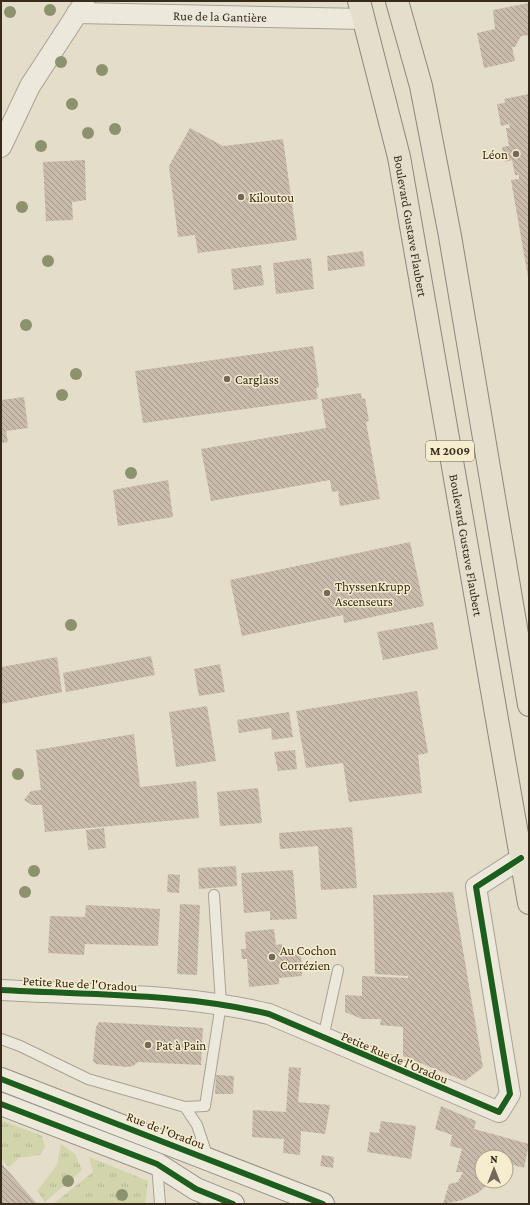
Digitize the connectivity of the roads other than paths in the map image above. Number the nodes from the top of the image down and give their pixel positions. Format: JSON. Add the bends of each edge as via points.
{"nodes":[{"id":1,"x":397,"y":1,"type":"edge"},
{"id":2,"x":81,"y":7,"type":"edge"},
{"id":3,"x":361,"y":10,"type":"edge"},
{"id":4,"x":1,"y":147,"type":"edge"},
{"id":5,"x":526,"y":667,"type":"edge"},
{"id":6,"x":529,"y":705,"type":"edge"},
{"id":7,"x":521,"y":858,"type":"junction"},
{"id":8,"x":214,"y":895,"type":"dead end"},
{"id":9,"x":529,"y":903,"type":"edge"},
{"id":10,"x":338,"y":970,"type":"dead end"},
{"id":11,"x":1,"y":990,"type":"edge"},
{"id":12,"x":221,"y":1004,"type":"junction"},
{"id":13,"x":323,"y":1038,"type":"junction"},
{"id":14,"x":1,"y":1039,"type":"edge"},
{"id":15,"x":1,"y":1079,"type":"edge"},
{"id":16,"x":1,"y":1089,"type":"edge"},
{"id":17,"x":1,"y":1104,"type":"edge"},
{"id":18,"x":185,"y":1107,"type":"junction"},
{"id":19,"x":208,"y":1158,"type":"junction"},
{"id":20,"x":157,"y":1164,"type":"junction"},
{"id":21,"x":266,"y":1193,"type":"dead end"},
{"id":22,"x":160,"y":1204,"type":"edge"},
{"id":23,"x":233,"y":1204,"type":"edge"},
{"id":24,"x":323,"y":1204,"type":"edge"}],
"edges":[{"from":1,"to":5,"type":"main road","number":"M 2009","via":[[421,86],[452,243]]},
{"from":2,"to":3,"type":"street","name":"Rue de la Gantière"},
{"from":2,"to":4,"type":"street","name":"Rue de la Gantière","via":[[30,86]]},
{"from":3,"to":7,"type":"main road","name":"Boulevard Gustave Flaubert","number":"M 2009","via":[[399,158]]},
{"from":5,"to":6,"type":"main road","number":"M 2009"},
{"from":7,"to":9,"type":"main road","name":"Boulevard Gustave Flaubert","number":"M 2009"},
{"from":7,"to":13,"type":"street","name":"Petite Rue de l'Oradou","via":[[476,887],[510,1094],[498,1112]]},
{"from":8,"to":12,"type":"lane"},
{"from":10,"to":13,"type":"lane"},
{"from":11,"to":12,"type":"street","name":"Petite Rue de l'Oradou","via":[[194,1000]]},
{"from":12,"to":13,"type":"street","name":"Petite Rue de l'Oradou","via":[[269,1014]]},
{"from":12,"to":18,"type":"lane","via":[[205,1106]]},
{"from":14,"to":18,"type":"lane","via":[[88,1079]]},
{"from":15,"to":19,"type":"main road","name":"Rue de l'Oradou"},
{"from":16,"to":21,"type":"lane"},
{"from":17,"to":20,"type":"main road"},
{"from":18,"to":19,"type":"lane","via":[[197,1125]]},
{"from":19,"to":24,"type":"main road","name":"Rue de l'Oradou"},
{"from":20,"to":22,"type":"lane"},
{"from":20,"to":23,"type":"main road","via":[[196,1188]]}]}
